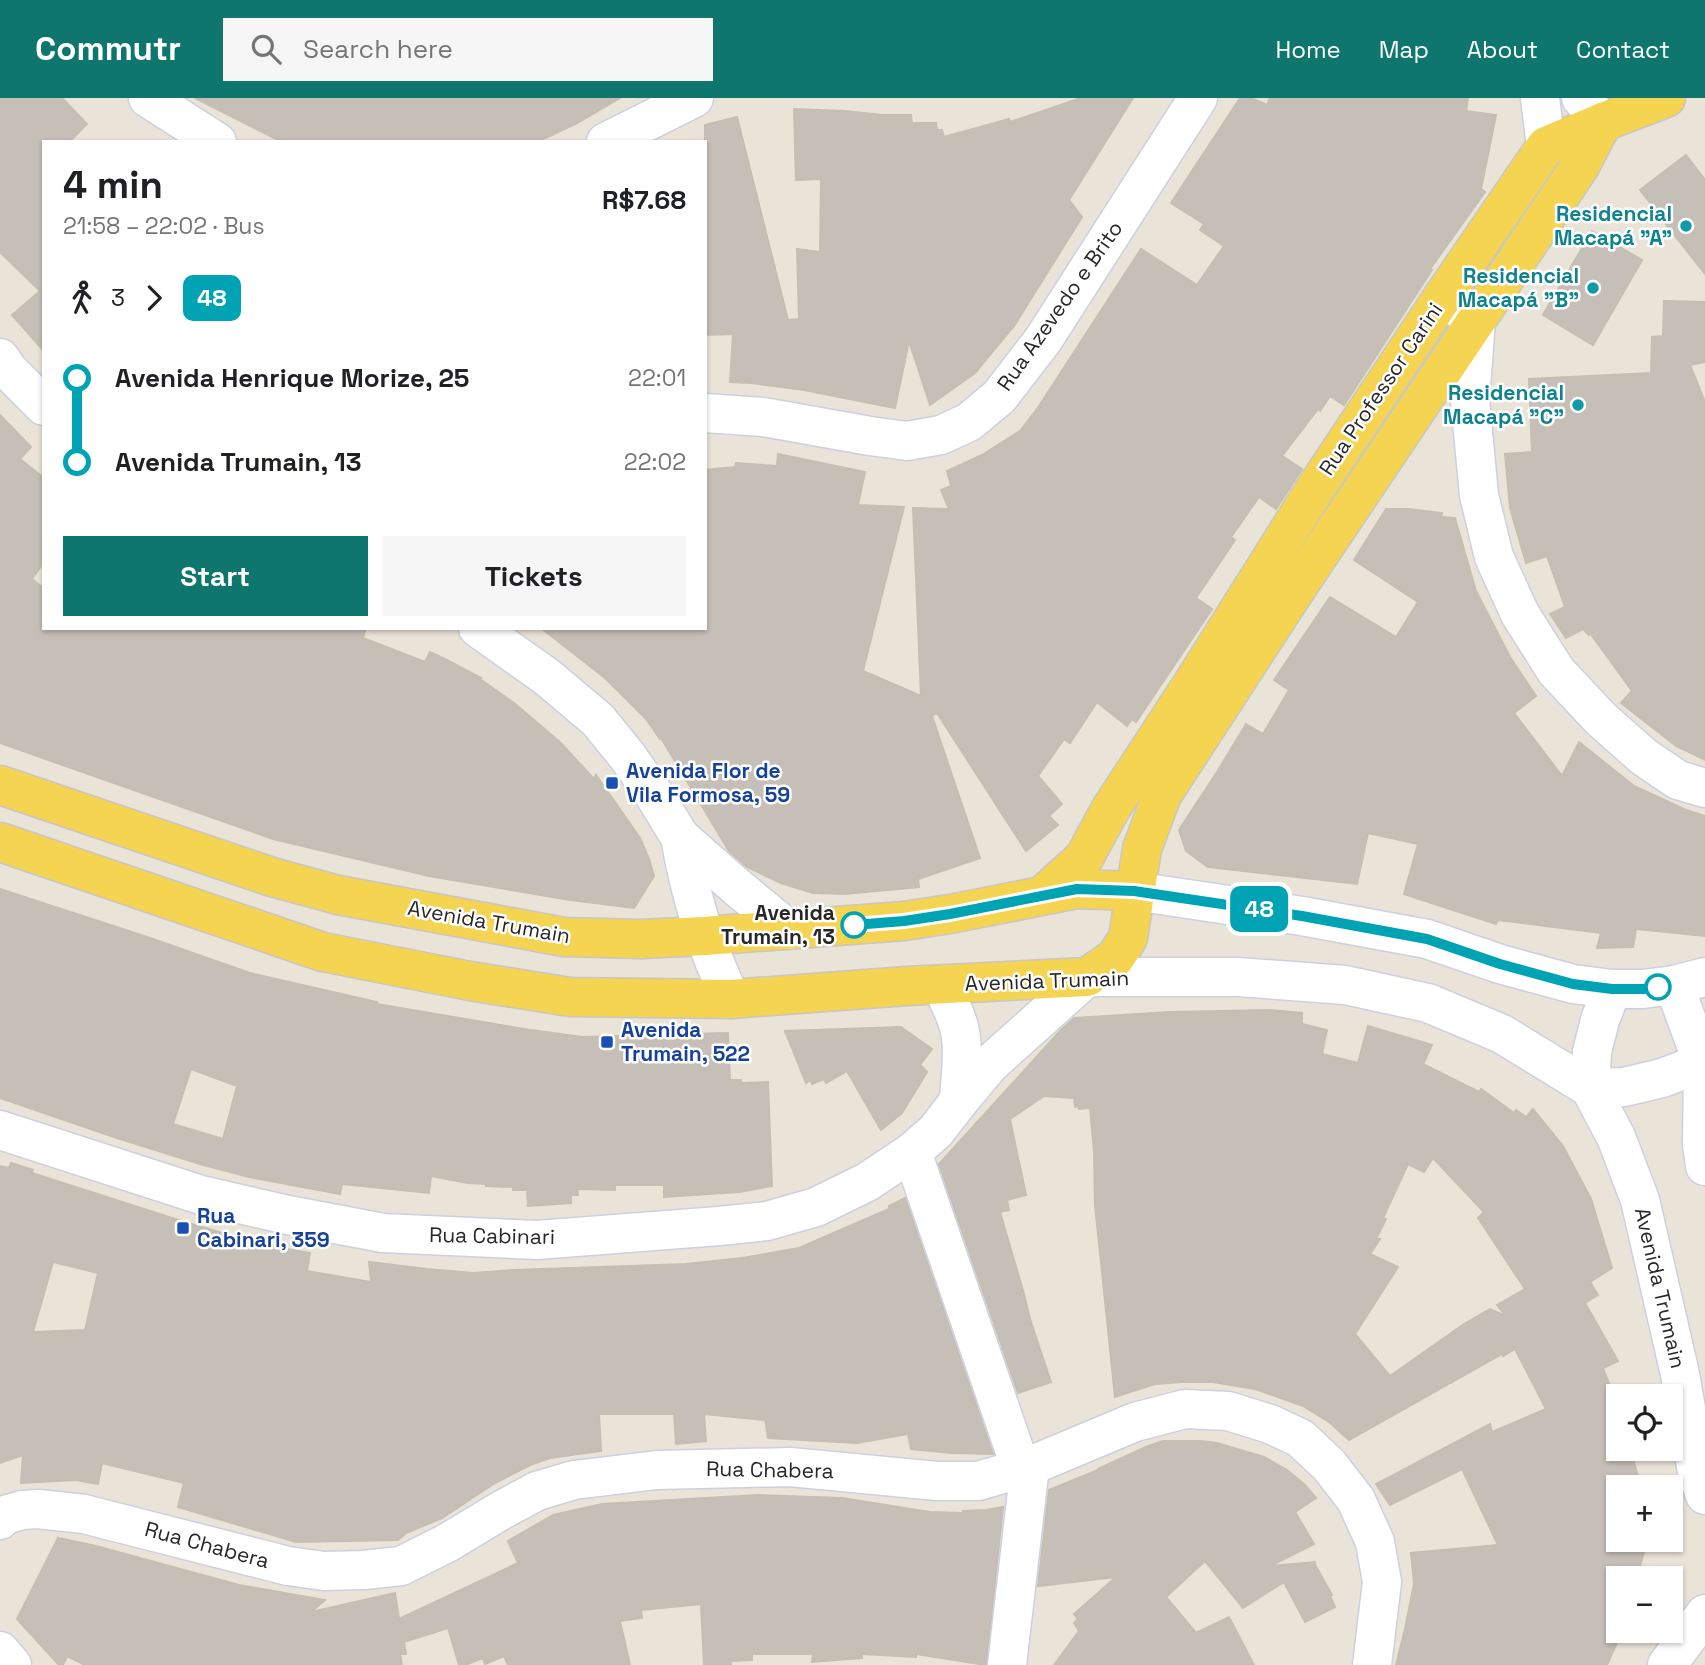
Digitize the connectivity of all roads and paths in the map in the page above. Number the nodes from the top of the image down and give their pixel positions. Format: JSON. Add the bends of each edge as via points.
{"nodes":[{"id":1,"x":148,"y":98,"type":"edge"},
{"id":2,"x":694,"y":98,"type":"edge"},
{"id":3,"x":1198,"y":98,"type":"edge"},
{"id":4,"x":1540,"y":98,"type":"edge"},
{"id":5,"x":1666,"y":98,"type":"edge"},
{"id":6,"x":1592,"y":110,"type":"edge"},
{"id":7,"x":213,"y":140,"type":"edge"},
{"id":8,"x":610,"y":140,"type":"edge"},
{"id":9,"x":1546,"y":146,"type":"junction"},
{"id":10,"x":1442,"y":298,"type":"junction"},
{"id":11,"x":1476,"y":320,"type":"junction"},
{"id":12,"x":0,"y":358,"type":"edge"},
{"id":13,"x":42,"y":404,"type":"edge"},
{"id":14,"x":707,"y":413,"type":"edge"},
{"id":15,"x":481,"y":630,"type":"edge"},
{"id":16,"x":0,"y":785,"type":"edge"},
{"id":17,"x":1705,"y":789,"type":"edge"},
{"id":18,"x":680,"y":837,"type":"junction"},
{"id":19,"x":0,"y":842,"type":"edge"},
{"id":20,"x":1134,"y":891,"type":"junction"},
{"id":21,"x":1043,"y":895,"type":"junction"},
{"id":22,"x":789,"y":930,"type":"junction"},
{"id":23,"x":704,"y":936,"type":"junction"},
{"id":24,"x":1087,"y":977,"type":"junction"},
{"id":25,"x":1690,"y":981,"type":"edge"},
{"id":26,"x":941,"y":985,"type":"junction"},
{"id":27,"x":1612,"y":989,"type":"junction"},
{"id":28,"x":731,"y":999,"type":"junction"},
{"id":29,"x":1704,"y":1063,"type":"edge"},
{"id":30,"x":1590,"y":1088,"type":"junction"},
{"id":31,"x":958,"y":1101,"type":"junction"},
{"id":32,"x":0,"y":1130,"type":"edge"},
{"id":33,"x":912,"y":1152,"type":"junction"},
{"id":34,"x":1705,"y":1166,"type":"edge"},
{"id":35,"x":1026,"y":1467,"type":"junction"},
{"id":36,"x":1705,"y":1495,"type":"edge"},
{"id":37,"x":0,"y":1520,"type":"edge"},
{"id":38,"x":1705,"y":1614,"type":"edge"},
{"id":39,"x":0,"y":1651,"type":"edge"},
{"id":40,"x":12,"y":1665,"type":"edge"},
{"id":41,"x":1007,"y":1665,"type":"edge"},
{"id":42,"x":1372,"y":1665,"type":"edge"},
{"id":43,"x":1667,"y":1665,"type":"edge"}],
"edges":[{"from":1,"to":7,"type":"street"},
{"from":2,"to":8,"type":"street"},
{"from":3,"to":14,"type":"street","name":"Rua Azevedo e Brito","via":[[1043,340],[999,397],[969,422],[941,435],[907,441],[763,417]]},
{"from":4,"to":9,"type":"street"},
{"from":5,"to":6,"type":"main road"},
{"from":6,"to":9,"type":"main road"},
{"from":6,"to":11,"type":"main road","name":"Rua Professor Carini","via":[[1580,166]]},
{"from":9,"to":10,"type":"main road","name":"Rua Professor Carini"},
{"from":10,"to":11,"type":"street"},
{"from":10,"to":21,"type":"main road","name":"Rua Professor Carini","via":[[1315,489],[1084,858]]},
{"from":11,"to":17,"type":"street","via":[[1470,400],[1479,495],[1494,558],[1520,614],[1556,671],[1601,719],[1678,780]]},
{"from":11,"to":20,"type":"main road","name":"Rua Professor Carini","via":[[1162,795],[1142,849]]},
{"from":12,"to":13,"type":"street"},
{"from":15,"to":18,"type":"street","via":[[598,720]]},
{"from":16,"to":23,"type":"main road","name":"Avenida Trumain","via":[[338,895],[564,937]]},
{"from":18,"to":22,"type":"street"},
{"from":18,"to":23,"type":"street"},
{"from":19,"to":28,"type":"main road","name":"Avenida Trumain","via":[[323,952],[570,997]]},
{"from":20,"to":21,"type":"main road","name":"Avenida Trumain","via":[[1077,889]]},
{"from":20,"to":24,"type":"main road","name":"Rua Professor Carini","via":[[1128,938],[1115,958]]},
{"from":20,"to":27,"type":"street","name":"Avenida Trumain","via":[[1427,939],[1573,984]]},
{"from":21,"to":22,"type":"main road","name":"Avenida Trumain","via":[[904,921]]},
{"from":22,"to":23,"type":"main road","name":"Avenida Trumain"},
{"from":23,"to":28,"type":"street"},
{"from":24,"to":26,"type":"main road","name":"Avenida Trumain"},
{"from":24,"to":30,"type":"street","name":"Avenida Trumain","via":[[1238,976],[1345,985],[1427,1003],[1502,1034]]},
{"from":24,"to":31,"type":"street","name":"Rua Cabinari","via":[[990,1064]]},
{"from":25,"to":27,"type":"street","name":"Avenida Trumain"},
{"from":25,"to":29,"type":"street","name":"Avenida Trumain"},
{"from":26,"to":28,"type":"main road","name":"Avenida Trumain"},
{"from":26,"to":31,"type":"street","via":[[960,1030]]},
{"from":27,"to":30,"type":"street","via":[[1592,1052]]},
{"from":29,"to":30,"type":"street","via":[[1624,1087]]},
{"from":29,"to":34,"type":"street","name":"Avenida Trumain"},
{"from":30,"to":36,"type":"street","name":"Avenida Trumain","via":[[1616,1137],[1640,1200]]},
{"from":31,"to":33,"type":"street","name":"Rua Cabinari","via":[[936,1131]]},
{"from":32,"to":33,"type":"street","name":"Rua Cabinari","via":[[201,1195],[288,1214],[383,1233],[537,1240],[767,1221],[816,1207],[867,1182]]},
{"from":33,"to":35,"type":"street"},
{"from":35,"to":37,"type":"street","name":"Rua Chabera","via":[[978,1481],[790,1466],[657,1470],[574,1480],[537,1491],[401,1566],[364,1570],[288,1566],[84,1514],[22,1510]]},
{"from":35,"to":41,"type":"street"},
{"from":35,"to":42,"type":"street","name":"Rua Chabera","via":[[1135,1422],[1185,1409],[1228,1411],[1300,1438],[1356,1500],[1375,1542],[1382,1582]]},
{"from":38,"to":43,"type":"street"},
{"from":39,"to":40,"type":"street"}]}
